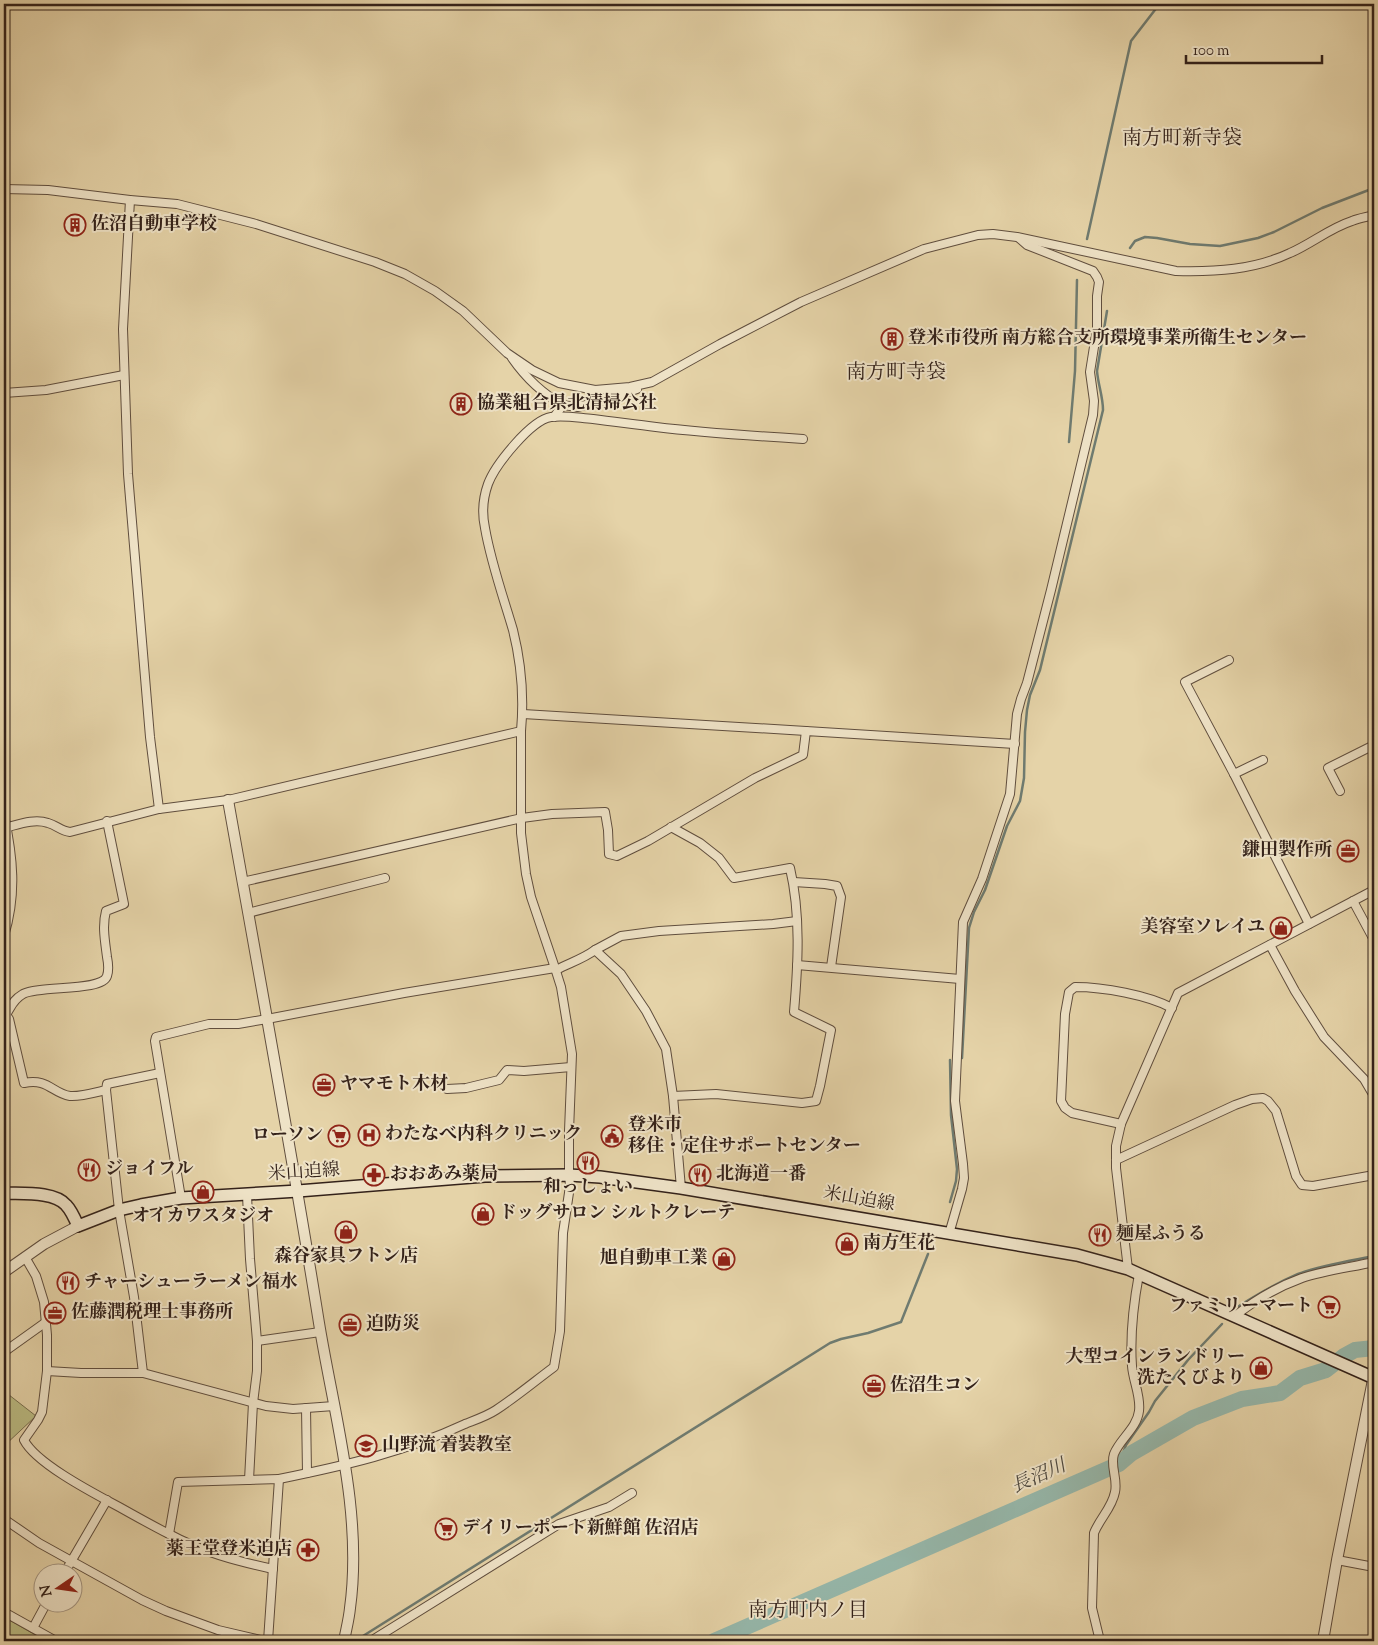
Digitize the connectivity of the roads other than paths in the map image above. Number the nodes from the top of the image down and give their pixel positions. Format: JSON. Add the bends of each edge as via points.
{"nodes":[{"id":1,"x":4,"y":189,"type":"edge"},
{"id":2,"x":130,"y":200,"type":"junction"},
{"id":3,"x":1374,"y":215,"type":"edge"},
{"id":4,"x":1018,"y":237,"type":"junction"},
{"id":5,"x":508,"y":353,"type":"junction"},
{"id":6,"x":124,"y":375,"type":"junction"},
{"id":7,"x":652,"y":382,"type":"junction"},
{"id":8,"x":4,"y":393,"type":"edge"},
{"id":9,"x":563,"y":405,"type":"junction"},
{"id":10,"x":554,"y":417,"type":"junction"},
{"id":11,"x":803,"y":439,"type":"dead end"},
{"id":12,"x":1229,"y":660,"type":"dead end"},
{"id":13,"x":523,"y":714,"type":"junction"},
{"id":14,"x":521,"y":731,"type":"junction"},
{"id":15,"x":806,"y":731,"type":"junction"},
{"id":16,"x":1015,"y":744,"type":"junction"},
{"id":17,"x":1374,"y":745,"type":"edge"},
{"id":18,"x":1263,"y":760,"type":"dead end"},
{"id":19,"x":1234,"y":774,"type":"junction"},
{"id":20,"x":1340,"y":791,"type":"dead end"},
{"id":21,"x":228,"y":800,"type":"junction"},
{"id":22,"x":160,"y":809,"type":"junction"},
{"id":23,"x":4,"y":815,"type":"edge"},
{"id":24,"x":522,"y":818,"type":"junction"},
{"id":25,"x":107,"y":821,"type":"junction"},
{"id":26,"x":5,"y":827,"type":"edge"},
{"id":27,"x":671,"y":827,"type":"junction"},
{"id":28,"x":385,"y":878,"type":"dead end"},
{"id":29,"x":242,"y":882,"type":"junction"},
{"id":30,"x":794,"y":882,"type":"junction"},
{"id":31,"x":1374,"y":890,"type":"edge"},
{"id":32,"x":1353,"y":901,"type":"junction"},
{"id":33,"x":248,"y":913,"type":"junction"},
{"id":34,"x":797,"y":921,"type":"junction"},
{"id":35,"x":1309,"y":924,"type":"junction"},
{"id":36,"x":4,"y":936,"type":"edge"},
{"id":37,"x":1374,"y":940,"type":"edge"},
{"id":38,"x":1270,"y":945,"type":"junction"},
{"id":39,"x":595,"y":950,"type":"junction"},
{"id":40,"x":797,"y":965,"type":"junction"},
{"id":41,"x":831,"y":967,"type":"junction"},
{"id":42,"x":556,"y":969,"type":"junction"},
{"id":43,"x":960,"y":979,"type":"junction"},
{"id":44,"x":7,"y":1003,"type":"edge"},
{"id":45,"x":1172,"y":1008,"type":"junction"},
{"id":46,"x":5,"y":1016,"type":"edge"},
{"id":47,"x":267,"y":1019,"type":"junction"},
{"id":48,"x":571,"y":1067,"type":"junction"},
{"id":49,"x":160,"y":1073,"type":"junction"},
{"id":50,"x":447,"y":1089,"type":"dead end"},
{"id":51,"x":106,"y":1090,"type":"junction"},
{"id":52,"x":673,"y":1096,"type":"junction"},
{"id":53,"x":1374,"y":1096,"type":"edge"},
{"id":54,"x":1121,"y":1124,"type":"junction"},
{"id":55,"x":1116,"y":1160,"type":"junction"},
{"id":56,"x":569,"y":1175,"type":"junction"},
{"id":57,"x":1374,"y":1175,"type":"edge"},
{"id":58,"x":681,"y":1188,"type":"junction"},
{"id":59,"x":298,"y":1191,"type":"junction"},
{"id":60,"x":4,"y":1193,"type":"edge"},
{"id":61,"x":247,"y":1194,"type":"junction"},
{"id":62,"x":181,"y":1198,"type":"junction"},
{"id":63,"x":120,"y":1210,"type":"junction"},
{"id":64,"x":78,"y":1226,"type":"junction"},
{"id":65,"x":946,"y":1233,"type":"junction"},
{"id":66,"x":24,"y":1257,"type":"junction"},
{"id":67,"x":1374,"y":1262,"type":"edge"},
{"id":68,"x":1128,"y":1269,"type":"junction"},
{"id":69,"x":4,"y":1272,"type":"edge"},
{"id":70,"x":1139,"y":1274,"type":"junction"},
{"id":71,"x":1235,"y":1316,"type":"junction"},
{"id":72,"x":46,"y":1322,"type":"junction"},
{"id":73,"x":320,"y":1332,"type":"junction"},
{"id":74,"x":257,"y":1341,"type":"junction"},
{"id":75,"x":4,"y":1352,"type":"edge"},
{"id":76,"x":47,"y":1371,"type":"junction"},
{"id":77,"x":143,"y":1373,"type":"junction"},
{"id":78,"x":1374,"y":1377,"type":"edge"},
{"id":79,"x":253,"y":1403,"type":"junction"},
{"id":80,"x":334,"y":1406,"type":"junction"},
{"id":81,"x":306,"y":1408,"type":"junction"},
{"id":82,"x":345,"y":1465,"type":"junction"},
{"id":83,"x":306,"y":1473,"type":"junction"},
{"id":84,"x":279,"y":1479,"type":"junction"},
{"id":85,"x":249,"y":1480,"type":"junction"},
{"id":86,"x":632,"y":1493,"type":"dead end"},
{"id":87,"x":107,"y":1500,"type":"junction"},
{"id":88,"x":4,"y":1519,"type":"edge"},
{"id":89,"x":169,"y":1534,"type":"junction"},
{"id":90,"x":1337,"y":1560,"type":"junction"},
{"id":91,"x":72,"y":1561,"type":"junction"},
{"id":92,"x":1374,"y":1567,"type":"edge"},
{"id":93,"x":273,"y":1569,"type":"junction"},
{"id":94,"x":4,"y":1612,"type":"edge"},
{"id":95,"x":42,"y":1612,"type":"edge"},
{"id":96,"x":33,"y":1628,"type":"junction"},
{"id":97,"x":56,"y":1641,"type":"edge"},
{"id":98,"x":267,"y":1641,"type":"edge"},
{"id":99,"x":344,"y":1641,"type":"edge"},
{"id":100,"x":371,"y":1641,"type":"edge"},
{"id":101,"x":1100,"y":1641,"type":"edge"},
{"id":102,"x":1323,"y":1641,"type":"edge"}],
"edges":[{"from":1,"to":2,"type":"street","via":[[48,190]]},
{"from":2,"to":5,"type":"street","via":[[177,204],[256,224],[405,274],[463,311]]},
{"from":2,"to":6,"type":"street","via":[[123,329]]},
{"from":3,"to":4,"type":"street","via":[[1351,221],[1273,260],[1203,272],[1176,272]]},
{"from":4,"to":7,"type":"street","via":[[986,234],[924,249],[801,302]]},
{"from":4,"to":16,"type":"street","via":[[1027,246],[1093,271],[1098,282],[1090,372],[1093,416],[1017,714]]},
{"from":5,"to":7,"type":"street","via":[[532,370],[578,388],[614,389]]},
{"from":5,"to":9,"type":"street","via":[[530,381]]},
{"from":6,"to":8,"type":"street","via":[[46,390]]},
{"from":6,"to":22,"type":"street","via":[[134,552],[150,737]]},
{"from":7,"to":9,"type":"street","via":[[606,400],[578,407]]},
{"from":9,"to":10,"type":"street"},
{"from":10,"to":11,"type":"street"},
{"from":10,"to":13,"type":"street","via":[[535,424],[520,438],[494,471],[483,505],[484,527],[519,662]]},
{"from":12,"to":19,"type":"street","via":[[1185,682]]},
{"from":13,"to":14,"type":"street"},
{"from":13,"to":15,"type":"street"},
{"from":14,"to":21,"type":"street"},
{"from":14,"to":24,"type":"street"},
{"from":15,"to":16,"type":"street"},
{"from":15,"to":27,"type":"street","via":[[804,755],[755,778]]},
{"from":16,"to":43,"type":"street","via":[[1005,813],[963,922]]},
{"from":17,"to":20,"type":"street","via":[[1328,768]]},
{"from":18,"to":19,"type":"street"},
{"from":19,"to":35,"type":"street"},
{"from":21,"to":22,"type":"street"},
{"from":21,"to":29,"type":"street"},
{"from":22,"to":25,"type":"street"},
{"from":23,"to":26,"type":"street"},
{"from":24,"to":27,"type":"street","via":[[605,812],[610,854],[617,856]]},
{"from":24,"to":29,"type":"street"},
{"from":24,"to":42,"type":"street","via":[[522,848],[529,889]]},
{"from":25,"to":26,"type":"street","via":[[70,832],[40,821]]},
{"from":25,"to":44,"type":"street","via":[[124,904],[106,911],[107,977],[96,985],[24,994]]},
{"from":26,"to":36,"type":"street","via":[[13,888]]},
{"from":27,"to":30,"type":"street","via":[[719,858],[734,878],[790,868]]},
{"from":28,"to":33,"type":"street"},
{"from":29,"to":33,"type":"street"},
{"from":30,"to":34,"type":"street"},
{"from":30,"to":41,"type":"street","via":[[837,886],[840,897]]},
{"from":31,"to":32,"type":"street"},
{"from":32,"to":35,"type":"street"},
{"from":32,"to":37,"type":"street"},
{"from":33,"to":47,"type":"street"},
{"from":34,"to":39,"type":"street","via":[[621,936]]},
{"from":34,"to":40,"type":"street"},
{"from":35,"to":38,"type":"street"},
{"from":38,"to":45,"type":"street","via":[[1178,994]]},
{"from":38,"to":53,"type":"street","via":[[1324,1037],[1364,1079]]},
{"from":39,"to":42,"type":"street"},
{"from":39,"to":52,"type":"street","via":[[621,974],[646,1011],[666,1049]]},
{"from":40,"to":41,"type":"street"},
{"from":40,"to":52,"type":"street","via":[[794,1012],[831,1030],[816,1101],[802,1103],[716,1094]]},
{"from":41,"to":43,"type":"street"},
{"from":42,"to":47,"type":"street","via":[[404,992]]},
{"from":42,"to":48,"type":"street","via":[[572,1054]]},
{"from":43,"to":65,"type":"street","via":[[955,1101],[964,1178]]},
{"from":44,"to":46,"type":"street"},
{"from":45,"to":54,"type":"street"},
{"from":45,"to":54,"type":"street","via":[[1158,1000],[1089,987],[1075,987],[1070,992],[1065,1014],[1061,1101],[1072,1113]]},
{"from":46,"to":51,"type":"street","via":[[9,1019],[24,1082],[40,1082],[71,1096]]},
{"from":47,"to":49,"type":"street","via":[[209,1024],[156,1036]]},
{"from":47,"to":59,"type":"street"},
{"from":48,"to":50,"type":"street","via":[[507,1070],[499,1080]]},
{"from":48,"to":56,"type":"street"},
{"from":49,"to":51,"type":"street","via":[[107,1084]]},
{"from":49,"to":62,"type":"street"},
{"from":51,"to":63,"type":"street"},
{"from":52,"to":58,"type":"street"},
{"from":54,"to":55,"type":"street"},
{"from":55,"to":57,"type":"street","via":[[1235,1105],[1263,1098],[1276,1111],[1296,1176],[1302,1184],[1313,1186]]},
{"from":55,"to":68,"type":"street"},
{"from":56,"to":58,"type":"main road","name":"米山迫線"},
{"from":56,"to":59,"type":"main road","name":"米山迫線","via":[[485,1176]]},
{"from":56,"to":82,"type":"street","via":[[563,1233],[560,1331],[554,1367],[495,1410],[453,1430],[401,1450]]},
{"from":58,"to":65,"type":"main road","name":"米山迫線"},
{"from":59,"to":61,"type":"main road","name":"米山迫線"},
{"from":59,"to":73,"type":"street"},
{"from":60,"to":64,"type":"main road","via":[[49,1195],[60,1199]]},
{"from":61,"to":62,"type":"main road","name":"米山迫線"},
{"from":61,"to":74,"type":"street"},
{"from":62,"to":63,"type":"main road","name":"米山迫線"},
{"from":63,"to":64,"type":"main road","name":"米山迫線"},
{"from":63,"to":77,"type":"street"},
{"from":64,"to":66,"type":"street"},
{"from":65,"to":68,"type":"main road","name":"米山迫線","via":[[1077,1255]]},
{"from":66,"to":69,"type":"street"},
{"from":66,"to":72,"type":"street","via":[[36,1276]]},
{"from":67,"to":71,"type":"street","via":[[1304,1278],[1266,1294]]},
{"from":68,"to":70,"type":"main road","name":"米山迫線"},
{"from":70,"to":71,"type":"main road","name":"米山迫線"},
{"from":70,"to":101,"type":"street","via":[[1131,1359],[1139,1412],[1134,1425],[1118,1446],[1113,1465],[1116,1492],[1094,1533],[1092,1608]]},
{"from":71,"to":78,"type":"main road","name":"米山迫線"},
{"from":72,"to":75,"type":"street"},
{"from":72,"to":76,"type":"street"},
{"from":73,"to":74,"type":"street"},
{"from":73,"to":80,"type":"street"},
{"from":74,"to":79,"type":"street"},
{"from":76,"to":77,"type":"street"},
{"from":76,"to":87,"type":"street","via":[[42,1412],[24,1440],[26,1445],[63,1475]]},
{"from":77,"to":79,"type":"street"},
{"from":78,"to":90,"type":"street"},
{"from":79,"to":81,"type":"street"},
{"from":79,"to":85,"type":"street"},
{"from":80,"to":81,"type":"street"},
{"from":80,"to":82,"type":"street"},
{"from":81,"to":83,"type":"street"},
{"from":82,"to":83,"type":"street"},
{"from":82,"to":99,"type":"street","via":[[353,1575]]},
{"from":83,"to":84,"type":"street"},
{"from":84,"to":85,"type":"street"},
{"from":84,"to":93,"type":"street"},
{"from":85,"to":89,"type":"street","via":[[178,1482]]},
{"from":86,"to":100,"type":"street","via":[[609,1507],[559,1524]]},
{"from":87,"to":89,"type":"street"},
{"from":87,"to":91,"type":"street"},
{"from":88,"to":91,"type":"street"},
{"from":89,"to":93,"type":"street","via":[[200,1550]]},
{"from":90,"to":92,"type":"street"},
{"from":90,"to":102,"type":"street"},
{"from":91,"to":98,"type":"street","via":[[166,1611],[218,1630]]},
{"from":93,"to":98,"type":"street"},
{"from":94,"to":96,"type":"street"},
{"from":95,"to":96,"type":"street"},
{"from":96,"to":97,"type":"street"}]}
